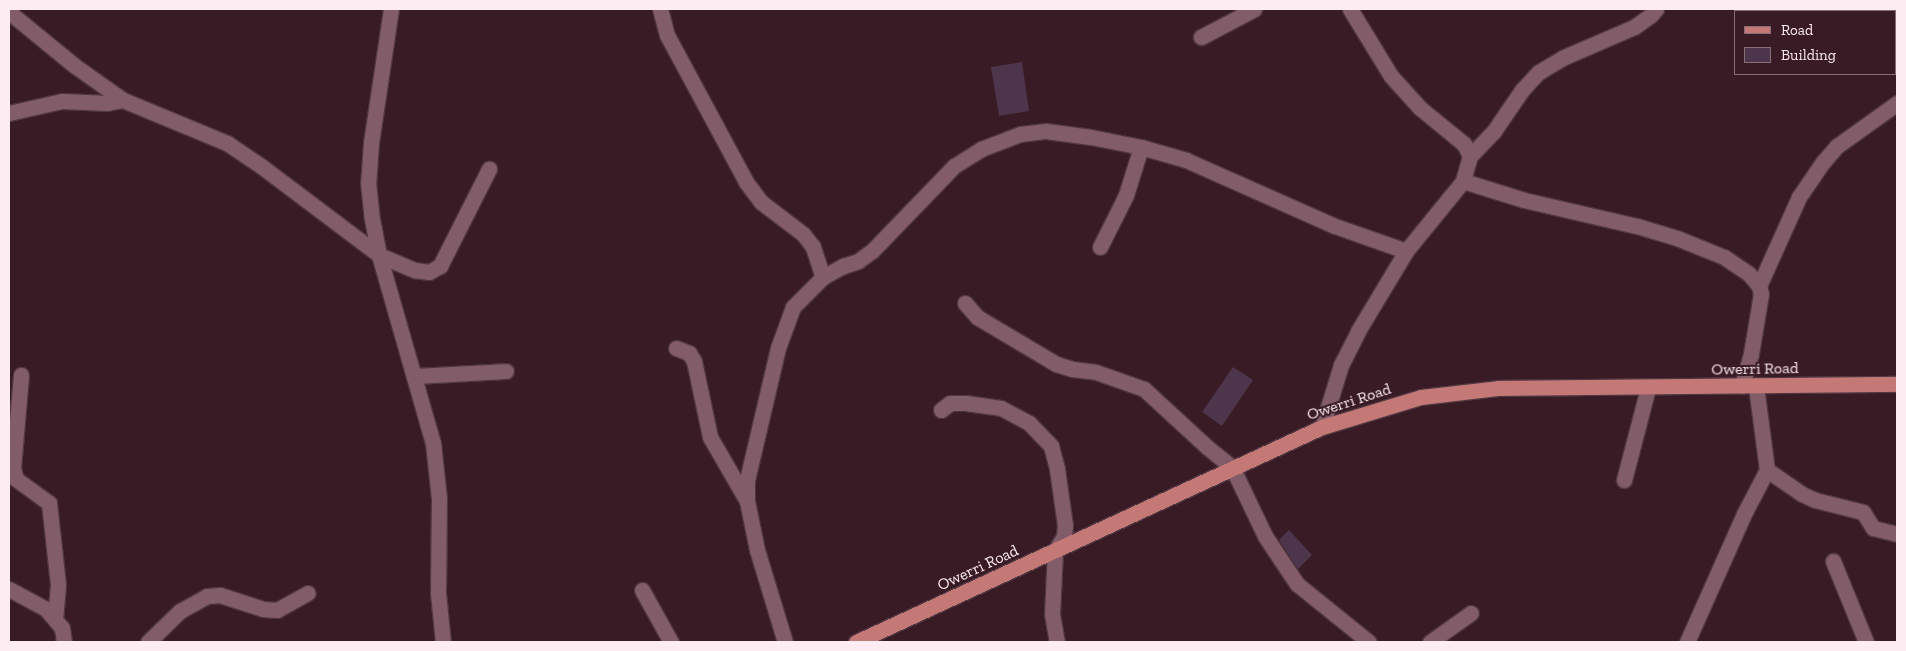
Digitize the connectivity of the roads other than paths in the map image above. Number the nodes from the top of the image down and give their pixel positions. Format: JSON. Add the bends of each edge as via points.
{"nodes":[{"id":1,"x":391,"y":9,"type":"edge"},
{"id":2,"x":660,"y":9,"type":"edge"},
{"id":3,"x":1254,"y":9,"type":"edge"},
{"id":4,"x":1350,"y":9,"type":"edge"},
{"id":5,"x":1656,"y":9,"type":"edge"},
{"id":6,"x":9,"y":12,"type":"edge"},
{"id":7,"x":1201,"y":37,"type":"dead end"},
{"id":8,"x":123,"y":100,"type":"junction"},
{"id":9,"x":1897,"y":103,"type":"edge"},
{"id":10,"x":9,"y":113,"type":"edge"},
{"id":11,"x":1140,"y":147,"type":"junction"},
{"id":12,"x":1470,"y":156,"type":"junction"},
{"id":13,"x":489,"y":169,"type":"dead end"},
{"id":14,"x":1463,"y":181,"type":"junction"},
{"id":15,"x":1100,"y":247,"type":"dead end"},
{"id":16,"x":1406,"y":251,"type":"junction"},
{"id":17,"x":379,"y":255,"type":"junction"},
{"id":18,"x":823,"y":277,"type":"junction"},
{"id":19,"x":1759,"y":286,"type":"junction"},
{"id":20,"x":965,"y":303,"type":"dead end"},
{"id":21,"x":676,"y":348,"type":"dead end"},
{"id":22,"x":506,"y":371,"type":"dead end"},
{"id":23,"x":21,"y":375,"type":"dead end"},
{"id":24,"x":414,"y":376,"type":"junction"},
{"id":25,"x":1897,"y":384,"type":"edge"},
{"id":26,"x":1749,"y":386,"type":"junction"},
{"id":27,"x":1648,"y":388,"type":"junction"},
{"id":28,"x":941,"y":410,"type":"dead end"},
{"id":29,"x":1322,"y":427,"type":"junction"},
{"id":30,"x":1232,"y":467,"type":"junction"},
{"id":31,"x":1767,"y":470,"type":"junction"},
{"id":32,"x":1624,"y":480,"type":"dead end"},
{"id":33,"x":747,"y":501,"type":"junction"},
{"id":34,"x":1897,"y":534,"type":"edge"},
{"id":35,"x":1055,"y":551,"type":"junction"},
{"id":36,"x":1833,"y":562,"type":"dead end"},
{"id":37,"x":9,"y":589,"type":"edge"},
{"id":38,"x":642,"y":590,"type":"dead end"},
{"id":39,"x":308,"y":593,"type":"dead end"},
{"id":40,"x":1472,"y":613,"type":"dead end"},
{"id":41,"x":55,"y":618,"type":"junction"},
{"id":42,"x":64,"y":642,"type":"edge"},
{"id":43,"x":148,"y":642,"type":"edge"},
{"id":44,"x":443,"y":642,"type":"edge"},
{"id":45,"x":671,"y":642,"type":"edge"},
{"id":46,"x":785,"y":642,"type":"edge"},
{"id":47,"x":856,"y":642,"type":"edge"},
{"id":48,"x":1057,"y":642,"type":"edge"},
{"id":49,"x":1369,"y":642,"type":"edge"},
{"id":50,"x":1430,"y":642,"type":"edge"},
{"id":51,"x":1687,"y":642,"type":"edge"},
{"id":52,"x":1866,"y":642,"type":"edge"}],
"edges":[{"from":1,"to":17,"type":"street","via":[[369,173],[372,219]]},
{"from":2,"to":18,"type":"street","via":[[667,35],[746,182],[761,202],[803,234],[813,247]]},
{"from":3,"to":7,"type":"street"},
{"from":4,"to":12,"type":"street","via":[[1391,76],[1420,108],[1464,144]]},
{"from":5,"to":12,"type":"street","via":[[1634,27],[1562,58],[1539,72],[1522,90],[1494,131]]},
{"from":6,"to":8,"type":"street"},
{"from":8,"to":10,"type":"street","via":[[108,104],[62,101]]},
{"from":8,"to":17,"type":"street","via":[[227,143]]},
{"from":9,"to":19,"type":"street","via":[[1837,146],[1823,162],[1799,197]]},
{"from":11,"to":15,"type":"street","via":[[1126,195]]},
{"from":11,"to":16,"type":"street","via":[[1186,160],[1326,222]]},
{"from":11,"to":18,"type":"street","via":[[1046,131],[1020,134],[998,142],[954,166],[872,251]]},
{"from":12,"to":14,"type":"street"},
{"from":13,"to":17,"type":"street","via":[[440,266],[429,272],[422,271]]},
{"from":14,"to":16,"type":"street"},
{"from":14,"to":19,"type":"street","via":[[1524,200],[1677,238],[1724,257],[1749,274]]},
{"from":16,"to":29,"type":"street","via":[[1341,365]]},
{"from":17,"to":24,"type":"street"},
{"from":18,"to":33,"type":"street","via":[[794,307],[778,348],[747,480]]},
{"from":19,"to":26,"type":"street","via":[[1759,314]]},
{"from":20,"to":30,"type":"street","via":[[977,317],[1056,364],[1096,372],[1144,389]]},
{"from":21,"to":33,"type":"street","via":[[689,353],[694,361],[710,437]]},
{"from":22,"to":24,"type":"street"},
{"from":23,"to":41,"type":"street","via":[[13,468],[21,484],[49,503],[58,585]]},
{"from":24,"to":44,"type":"street","via":[[433,443],[439,498],[438,593]]},
{"from":25,"to":26,"type":"main road","name":"Owerri Road"},
{"from":26,"to":27,"type":"main road","name":"Owerri Road"},
{"from":26,"to":31,"type":"street"},
{"from":27,"to":29,"type":"main road","name":"Owerri Road","via":[[1499,388],[1457,392],[1421,397]]},
{"from":27,"to":32,"type":"street"},
{"from":28,"to":35,"type":"street","via":[[950,403],[1001,408],[1029,423],[1051,446],[1065,524],[1064,536]]},
{"from":29,"to":30,"type":"main road","name":"Owerri Road"},
{"from":30,"to":35,"type":"main road","name":"Owerri Road"},
{"from":30,"to":49,"type":"street","via":[[1265,536],[1297,584]]},
{"from":31,"to":34,"type":"street","via":[[1802,494],[1863,512],[1873,528]]},
{"from":31,"to":51,"type":"street"},
{"from":33,"to":46,"type":"street","via":[[757,550]]},
{"from":35,"to":47,"type":"main road","name":"Owerri Road"},
{"from":35,"to":48,"type":"street","via":[[1052,614]]},
{"from":36,"to":52,"type":"street"},
{"from":37,"to":41,"type":"street","via":[[46,609]]},
{"from":38,"to":45,"type":"street"},
{"from":39,"to":43,"type":"street","via":[[277,610],[263,609],[220,595],[207,596],[180,612]]},
{"from":40,"to":50,"type":"street"},
{"from":41,"to":42,"type":"street","via":[[62,628]]}]}
